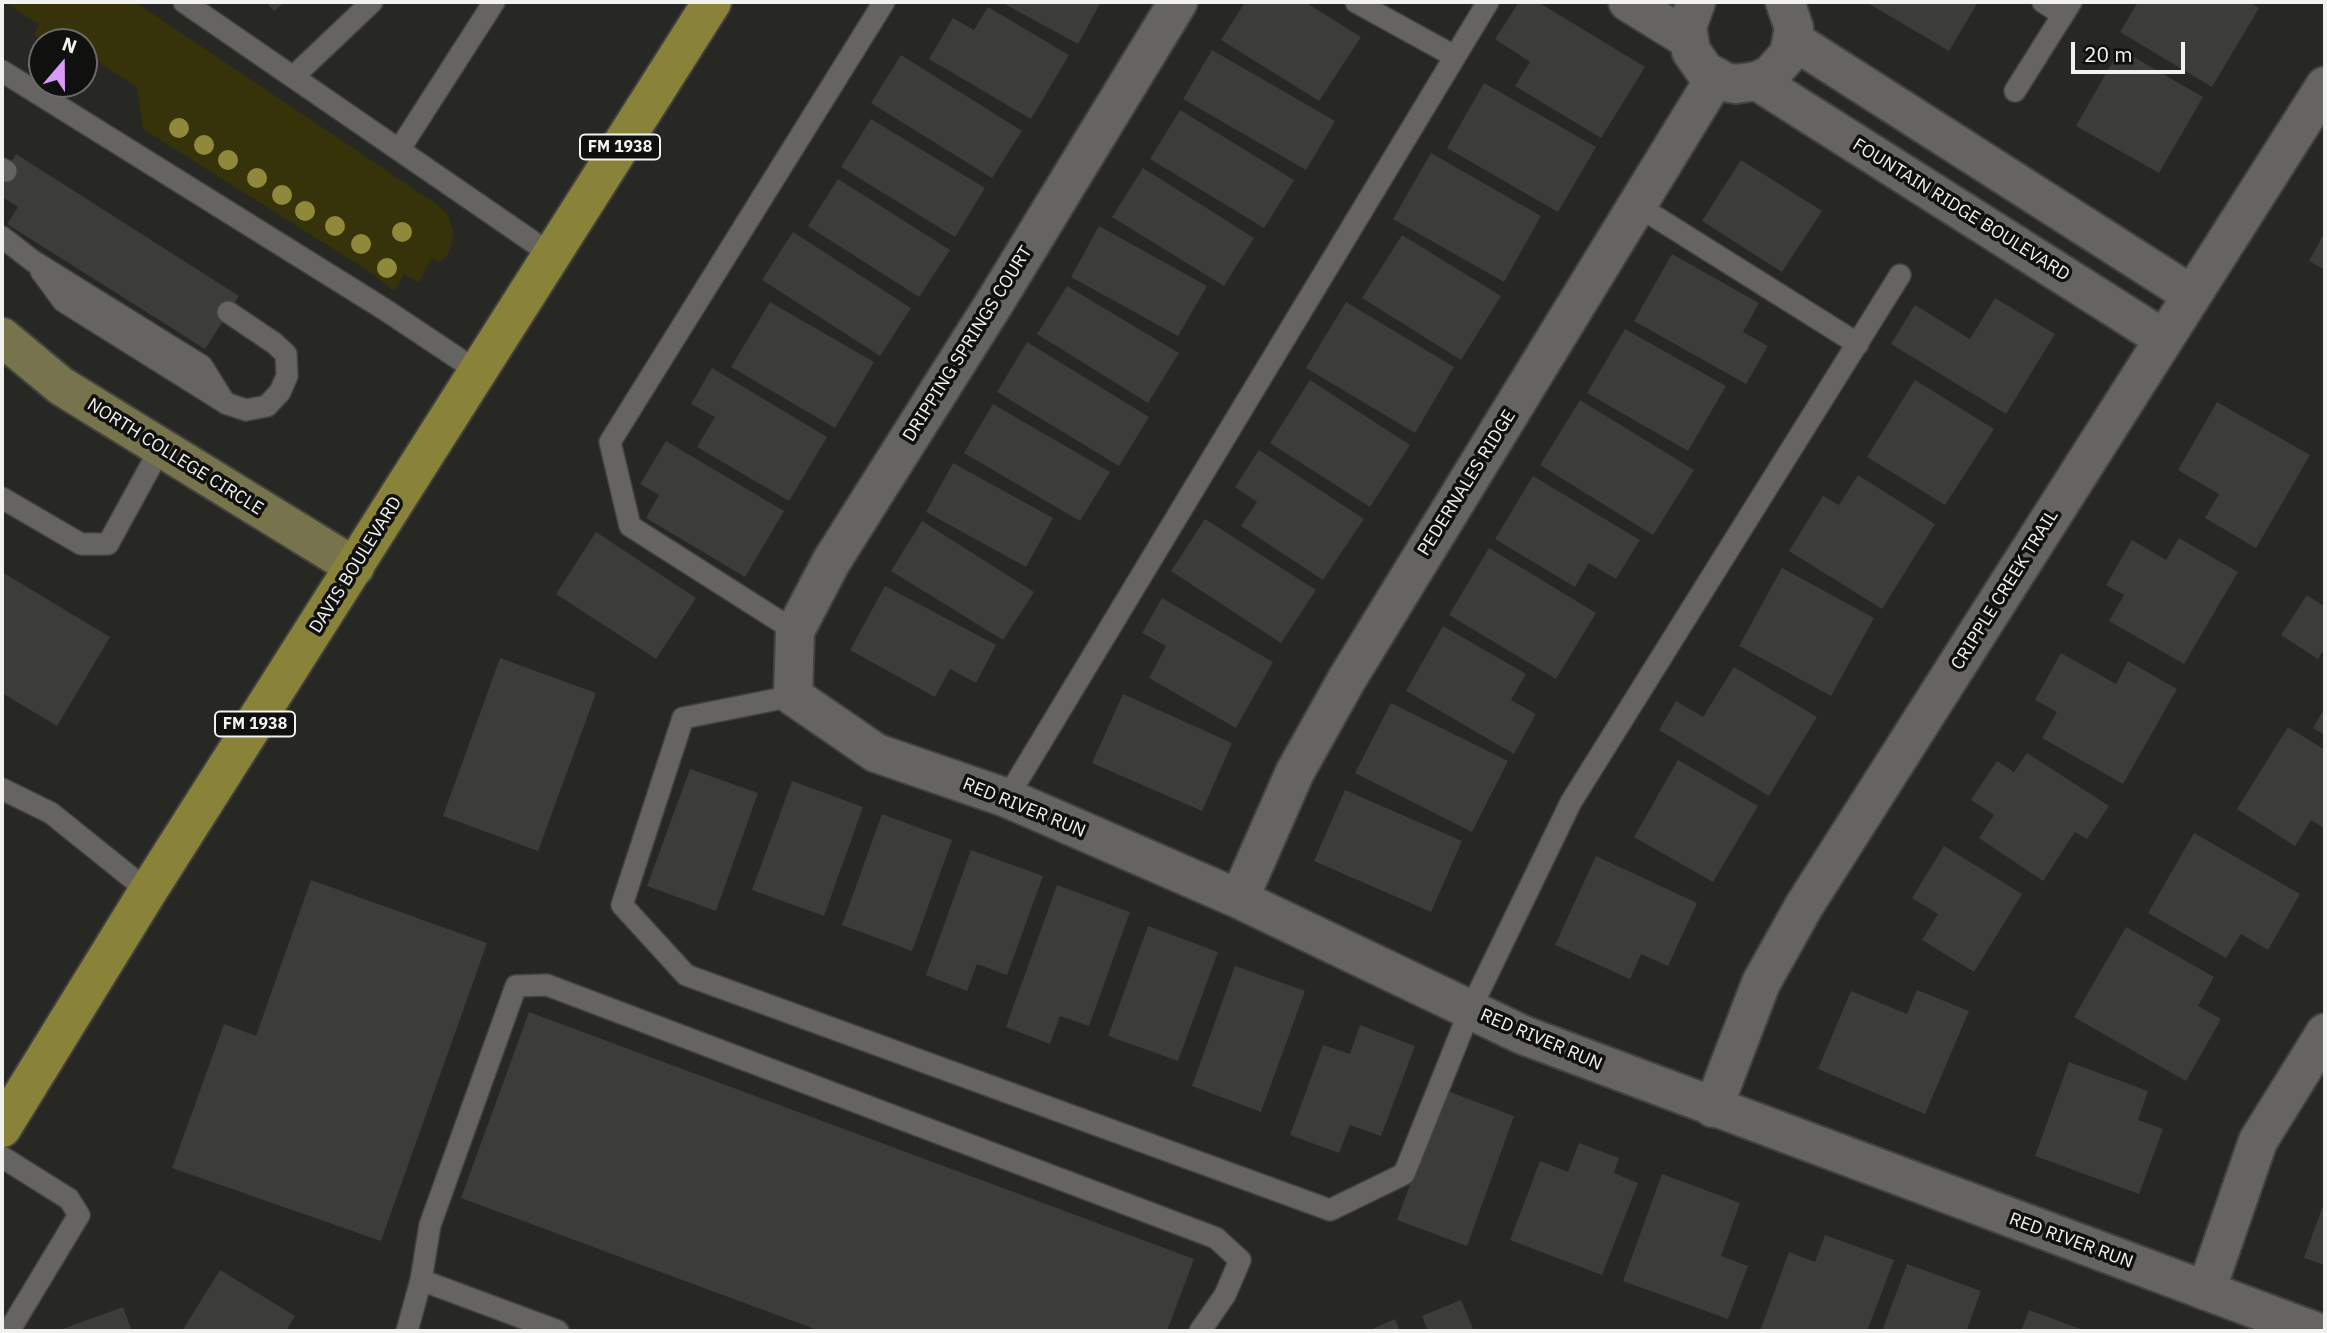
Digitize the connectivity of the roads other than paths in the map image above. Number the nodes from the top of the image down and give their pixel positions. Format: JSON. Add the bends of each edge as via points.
{"nodes":[{"id":1,"x":184,"y":2,"type":"edge"},
{"id":2,"x":372,"y":2,"type":"edge"},
{"id":3,"x":494,"y":2,"type":"edge"},
{"id":4,"x":712,"y":2,"type":"edge"},
{"id":5,"x":884,"y":2,"type":"edge"},
{"id":6,"x":1178,"y":2,"type":"edge"},
{"id":7,"x":1356,"y":2,"type":"edge"},
{"id":8,"x":1488,"y":2,"type":"edge"},
{"id":9,"x":1628,"y":2,"type":"edge"},
{"id":10,"x":1696,"y":2,"type":"edge"},
{"id":11,"x":1785,"y":2,"type":"edge"},
{"id":12,"x":2043,"y":2,"type":"edge"},
{"id":13,"x":2067,"y":8,"type":"edge"},
{"id":14,"x":1688,"y":39,"type":"junction"},
{"id":15,"x":1793,"y":40,"type":"junction"},
{"id":16,"x":1454,"y":56,"type":"junction"},
{"id":17,"x":2,"y":71,"type":"edge"},
{"id":18,"x":293,"y":77,"type":"junction"},
{"id":19,"x":1715,"y":78,"type":"junction"},
{"id":20,"x":1757,"y":81,"type":"junction"},
{"id":21,"x":2325,"y":86,"type":"edge"},
{"id":22,"x":2015,"y":91,"type":"dead end"},
{"id":23,"x":399,"y":150,"type":"junction"},
{"id":24,"x":1638,"y":206,"type":"junction"},
{"id":25,"x":2,"y":237,"type":"edge"},
{"id":26,"x":552,"y":255,"type":"junction"},
{"id":27,"x":1900,"y":275,"type":"dead end"},
{"id":28,"x":2192,"y":295,"type":"junction"},
{"id":29,"x":228,"y":312,"type":"dead end"},
{"id":30,"x":2,"y":337,"type":"edge"},
{"id":31,"x":2164,"y":339,"type":"junction"},
{"id":32,"x":1858,"y":344,"type":"junction"},
{"id":33,"x":477,"y":371,"type":"junction"},
{"id":34,"x":160,"y":449,"type":"junction"},
{"id":35,"x":2,"y":498,"type":"edge"},
{"id":36,"x":355,"y":567,"type":"junction"},
{"id":37,"x":795,"y":631,"type":"junction"},
{"id":38,"x":793,"y":696,"type":"junction"},
{"id":39,"x":2,"y":789,"type":"edge"},
{"id":40,"x":1007,"y":798,"type":"junction"},
{"id":41,"x":148,"y":891,"type":"junction"},
{"id":42,"x":1239,"y":899,"type":"junction"},
{"id":43,"x":1470,"y":1010,"type":"junction"},
{"id":44,"x":2325,"y":1033,"type":"edge"},
{"id":45,"x":1713,"y":1108,"type":"junction"},
{"id":46,"x":2,"y":1128,"type":"edge"},
{"id":47,"x":2,"y":1157,"type":"edge"},
{"id":48,"x":421,"y":1279,"type":"junction"},
{"id":49,"x":2206,"y":1291,"type":"junction"},
{"id":50,"x":9,"y":1331,"type":"edge"},
{"id":51,"x":407,"y":1331,"type":"edge"},
{"id":52,"x":558,"y":1331,"type":"edge"},
{"id":53,"x":1200,"y":1331,"type":"edge"},
{"id":54,"x":2314,"y":1331,"type":"edge"}],
"edges":[{"from":1,"to":18,"type":"lane"},
{"from":2,"to":18,"type":"lane"},
{"from":3,"to":23,"type":"lane"},
{"from":4,"to":26,"type":"main road","name":"DAVIS BOULEVARD","number":"FM 1938"},
{"from":5,"to":37,"type":"lane","via":[[610,442],[630,526]]},
{"from":6,"to":37,"type":"street","name":"DRIPPING SPRINGS COURT","via":[[831,562]]},
{"from":7,"to":16,"type":"lane"},
{"from":8,"to":16,"type":"lane"},
{"from":9,"to":14,"type":"street"},
{"from":10,"to":14,"type":"street","via":[[1689,15]]},
{"from":11,"to":15,"type":"street","via":[[1792,16]]},
{"from":12,"to":13,"type":"lane"},
{"from":13,"to":22,"type":"lane"},
{"from":14,"to":19,"type":"street","via":[[1697,62]]},
{"from":15,"to":20,"type":"street","via":[[1780,66]]},
{"from":15,"to":28,"type":"street"},
{"from":16,"to":40,"type":"lane"},
{"from":17,"to":33,"type":"lane"},
{"from":18,"to":23,"type":"lane"},
{"from":19,"to":20,"type":"street","via":[[1736,84]]},
{"from":19,"to":24,"type":"street","name":"PEDERNALES RIDGE"},
{"from":20,"to":31,"type":"street","name":"FOUNTAIN RIDGE BOULEVARD"},
{"from":21,"to":28,"type":"street","name":"CRIPPLE CREEK TRAIL"},
{"from":23,"to":26,"type":"lane"},
{"from":24,"to":32,"type":"lane"},
{"from":24,"to":42,"type":"street","name":"PEDERNALES RIDGE","via":[[1347,679],[1295,772]]},
{"from":25,"to":29,"type":"lane","via":[[202,366],[225,403],[246,410],[267,406],[280,392],[288,365],[286,354]]},
{"from":26,"to":33,"type":"main road","name":"DAVIS BOULEVARD","number":"FM 1938"},
{"from":27,"to":32,"type":"lane"},
{"from":28,"to":31,"type":"street","name":"CRIPPLE CREEK TRAIL"},
{"from":30,"to":34,"type":"street","name":"NORTH COLLEGE CIRCLE","via":[[61,386]]},
{"from":31,"to":45,"type":"street","name":"CRIPPLE CREEK TRAIL","via":[[1804,905],[1761,983]]},
{"from":32,"to":43,"type":"lane","via":[[1571,802]]},
{"from":33,"to":36,"type":"main road","name":"DAVIS BOULEVARD","number":"FM 1938"},
{"from":34,"to":35,"type":"lane","via":[[108,544],[81,544]]},
{"from":34,"to":36,"type":"street","name":"NORTH COLLEGE CIRCLE"},
{"from":36,"to":41,"type":"main road","name":"DAVIS BOULEVARD","number":"FM 1938"},
{"from":37,"to":38,"type":"street","name":"DRIPPING SPRINGS COURT"},
{"from":38,"to":40,"type":"street","name":"RED RIVER RUN","via":[[876,752]]},
{"from":38,"to":43,"type":"lane","via":[[683,718],[622,905],[686,975],[1330,1210],[1404,1174]]},
{"from":39,"to":41,"type":"lane","via":[[51,813]]},
{"from":40,"to":42,"type":"street","name":"RED RIVER RUN"},
{"from":41,"to":46,"type":"main road","name":"DAVIS BOULEVARD","number":"FM 1938"},
{"from":42,"to":43,"type":"street","name":"RED RIVER RUN"},
{"from":43,"to":45,"type":"street","name":"RED RIVER RUN","via":[[1522,1035]]},
{"from":44,"to":49,"type":"street","via":[[2258,1140]]},
{"from":45,"to":49,"type":"street","name":"RED RIVER RUN"},
{"from":47,"to":50,"type":"lane","via":[[69,1199],[79,1215]]},
{"from":48,"to":51,"type":"lane"},
{"from":48,"to":52,"type":"lane"},
{"from":48,"to":53,"type":"lane","via":[[430,1225],[516,986],[547,985],[1216,1238],[1240,1260],[1225,1295]]},
{"from":49,"to":54,"type":"street","name":"RED RIVER RUN"}]}
